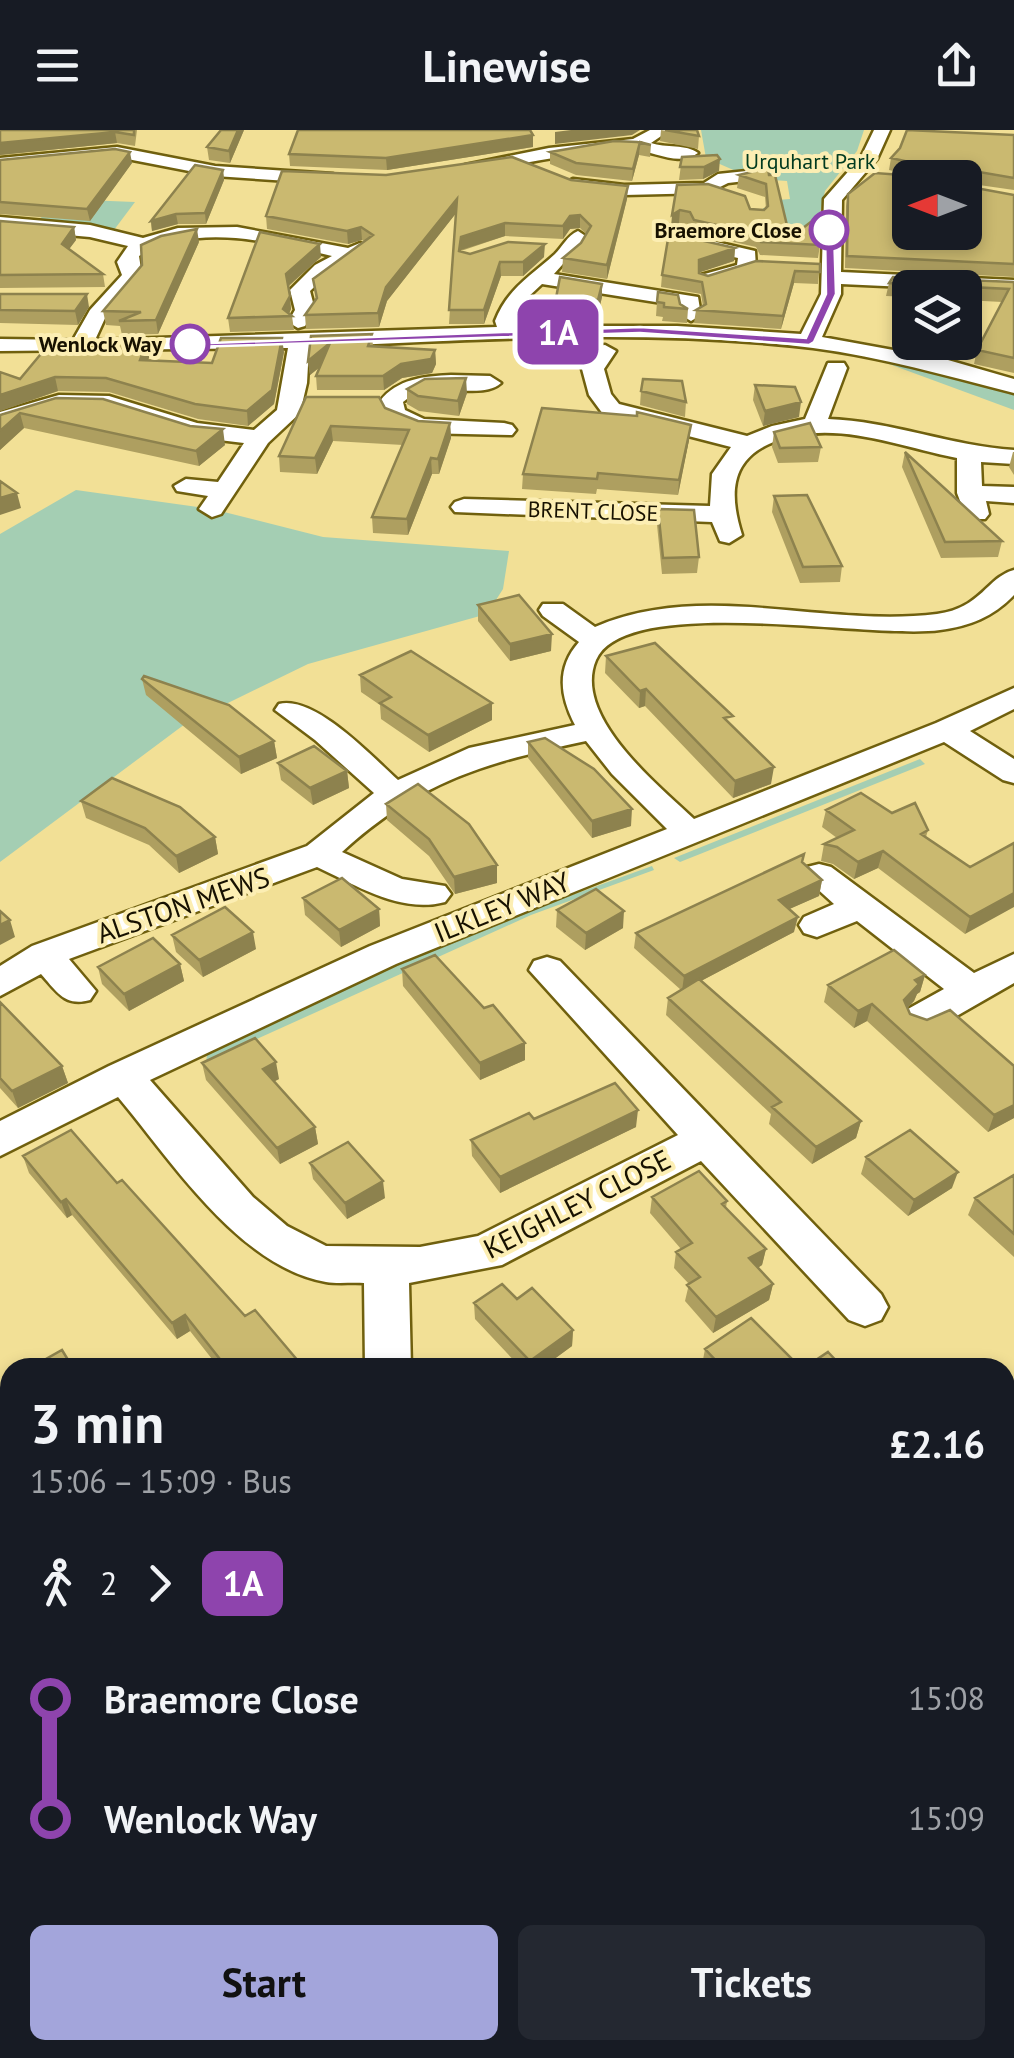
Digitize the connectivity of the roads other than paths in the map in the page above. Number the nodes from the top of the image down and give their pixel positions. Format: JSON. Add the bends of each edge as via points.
{"nodes":[{"id":1,"x":588,"y":130,"type":"edge"},
{"id":2,"x":662,"y":130,"type":"edge"},
{"id":3,"x":882,"y":130,"type":"edge"},
{"id":4,"x":902,"y":132,"type":"edge"},
{"id":5,"x":637,"y":144,"type":"junction"},
{"id":6,"x":613,"y":145,"type":"junction"},
{"id":7,"x":217,"y":150,"type":"edge"},
{"id":8,"x":690,"y":154,"type":"edge"},
{"id":9,"x":515,"y":160,"type":"junction"},
{"id":10,"x":179,"y":161,"type":"junction"},
{"id":11,"x":0,"y":163,"type":"edge"},
{"id":12,"x":452,"y":172,"type":"edge"},
{"id":13,"x":541,"y":172,"type":"edge"},
{"id":14,"x":756,"y":174,"type":"edge"},
{"id":15,"x":350,"y":180,"type":"edge"},
{"id":16,"x":559,"y":180,"type":"edge"},
{"id":17,"x":708,"y":188,"type":"junction"},
{"id":18,"x":740,"y":198,"type":"edge"},
{"id":19,"x":0,"y":223,"type":"edge"},
{"id":20,"x":681,"y":232,"type":"edge"},
{"id":21,"x":144,"y":244,"type":"junction"},
{"id":22,"x":373,"y":244,"type":"edge"},
{"id":23,"x":541,"y":247,"type":"edge"},
{"id":24,"x":350,"y":254,"type":"junction"},
{"id":25,"x":826,"y":271,"type":"junction"},
{"id":26,"x":537,"y":277,"type":"junction"},
{"id":27,"x":708,"y":279,"type":"edge"},
{"id":28,"x":1014,"y":286,"type":"edge"},
{"id":29,"x":114,"y":297,"type":"junction"},
{"id":30,"x":76,"y":298,"type":"edge"},
{"id":31,"x":691,"y":315,"type":"edge"},
{"id":32,"x":307,"y":321,"type":"junction"},
{"id":33,"x":510,"y":333,"type":"junction"},
{"id":34,"x":809,"y":342,"type":"junction"},
{"id":35,"x":0,"y":345,"type":"edge"},
{"id":36,"x":81,"y":346,"type":"junction"},
{"id":37,"x":629,"y":364,"type":"dead end"},
{"id":38,"x":840,"y":376,"type":"dead end"},
{"id":39,"x":490,"y":384,"type":"dead end"},
{"id":40,"x":1014,"y":386,"type":"edge"},
{"id":41,"x":323,"y":400,"type":"edge"},
{"id":42,"x":289,"y":401,"type":"junction"},
{"id":43,"x":0,"y":420,"type":"edge"},
{"id":44,"x":814,"y":426,"type":"junction"},
{"id":45,"x":504,"y":430,"type":"dead end"},
{"id":46,"x":259,"y":438,"type":"junction"},
{"id":47,"x":749,"y":444,"type":"junction"},
{"id":48,"x":970,"y":453,"type":"junction"},
{"id":49,"x":1014,"y":458,"type":"edge"},
{"id":50,"x":186,"y":486,"type":"dead end"},
{"id":51,"x":1014,"y":495,"type":"edge"},
{"id":52,"x":462,"y":508,"type":"dead end"},
{"id":53,"x":1010,"y":589,"type":"edge"},
{"id":54,"x":553,"y":610,"type":"dead end"},
{"id":55,"x":595,"y":640,"type":"junction"},
{"id":56,"x":1014,"y":698,"type":"edge"},
{"id":57,"x":290,"y":710,"type":"dead end"},
{"id":58,"x":357,"y":717,"type":"dead end"},
{"id":59,"x":595,"y":730,"type":"junction"},
{"id":60,"x":947,"y":730,"type":"junction"},
{"id":61,"x":326,"y":733,"type":"junction"},
{"id":62,"x":1014,"y":773,"type":"edge"},
{"id":63,"x":394,"y":794,"type":"junction"},
{"id":64,"x":690,"y":832,"type":"junction"},
{"id":65,"x":320,"y":854,"type":"junction"},
{"id":66,"x":818,"y":875,"type":"edge"},
{"id":67,"x":432,"y":894,"type":"dead end"},
{"id":68,"x":860,"y":906,"type":"junction"},
{"id":69,"x":817,"y":925,"type":"dead end"},
{"id":70,"x":46,"y":955,"type":"junction"},
{"id":71,"x":1014,"y":967,"type":"edge"},
{"id":72,"x":547,"y":970,"type":"dead end"},
{"id":73,"x":0,"y":983,"type":"edge"},
{"id":74,"x":77,"y":991,"type":"dead end"},
{"id":75,"x":972,"y":991,"type":"junction"},
{"id":76,"x":921,"y":1019,"type":"edge"},
{"id":77,"x":123,"y":1076,"type":"junction"},
{"id":78,"x":707,"y":1139,"type":"junction"},
{"id":79,"x":0,"y":1140,"type":"edge"},
{"id":80,"x":386,"y":1267,"type":"junction"},
{"id":81,"x":865,"y":1306,"type":"dead end"},
{"id":82,"x":388,"y":1358,"type":"edge"}],
"edges":[{"from":1,"to":6,"type":"street"},
{"from":2,"to":5,"type":"street"},
{"from":3,"to":4,"type":"street"},
{"from":3,"to":25,"type":"street","via":[[866,174],[832,198]]},
{"from":5,"to":6,"type":"street"},
{"from":5,"to":8,"type":"street"},
{"from":6,"to":9,"type":"street"},
{"from":7,"to":10,"type":"street"},
{"from":9,"to":12,"type":"street"},
{"from":9,"to":13,"type":"street"},
{"from":10,"to":11,"type":"street","via":[[79,145]]},
{"from":10,"to":15,"type":"street","via":[[235,173]]},
{"from":14,"to":17,"type":"street","via":[[724,178]]},
{"from":16,"to":17,"type":"street","via":[[624,190]]},
{"from":17,"to":18,"type":"street"},
{"from":19,"to":21,"type":"street","via":[[90,230]]},
{"from":20,"to":27,"type":"street","via":[[680,239],[748,255],[755,264]]},
{"from":21,"to":24,"type":"street","via":[[184,235],[248,234]]},
{"from":21,"to":29,"type":"street","via":[[128,257],[132,276]]},
{"from":22,"to":24,"type":"street"},
{"from":23,"to":26,"type":"street","via":[[574,243]]},
{"from":24,"to":32,"type":"street","via":[[300,290]]},
{"from":25,"to":28,"type":"street"},
{"from":25,"to":34,"type":"street","via":[[831,294]]},
{"from":26,"to":31,"type":"street","via":[[692,301]]},
{"from":26,"to":33,"type":"street","via":[[515,296],[506,322]]},
{"from":29,"to":30,"type":"street"},
{"from":29,"to":36,"type":"street"},
{"from":32,"to":33,"type":"street"},
{"from":32,"to":36,"type":"street"},
{"from":32,"to":42,"type":"street"},
{"from":33,"to":34,"type":"street","via":[[670,331]]},
{"from":34,"to":40,"type":"street"},
{"from":35,"to":36,"type":"street"},
{"from":37,"to":47,"type":"street","via":[[600,356],[592,369],[612,409]]},
{"from":38,"to":44,"type":"street"},
{"from":39,"to":45,"type":"street","via":[[438,381],[382,400],[420,426]]},
{"from":41,"to":42,"type":"street"},
{"from":42,"to":46,"type":"street","via":[[288,413]]},
{"from":43,"to":46,"type":"street","via":[[59,402],[109,402],[194,430]]},
{"from":44,"to":47,"type":"street"},
{"from":44,"to":48,"type":"street","via":[[870,430]]},
{"from":46,"to":50,"type":"street","via":[[220,500]]},
{"from":47,"to":52,"type":"street","name":"BRENT CLOSE","via":[[728,462],[720,494],[725,524]]},
{"from":48,"to":49,"type":"street"},
{"from":48,"to":51,"type":"street","via":[[973,504]]},
{"from":53,"to":55,"type":"street","via":[[971,615],[852,638],[694,612],[624,626]]},
{"from":54,"to":55,"type":"street"},
{"from":55,"to":59,"type":"street","via":[[578,668],[577,694]]},
{"from":56,"to":60,"type":"street","name":"ILKLEY WAY"},
{"from":57,"to":61,"type":"street"},
{"from":58,"to":61,"type":"street"},
{"from":59,"to":63,"type":"street","name":"ALSTON MEWS","via":[[480,754]]},
{"from":59,"to":64,"type":"street"},
{"from":60,"to":62,"type":"street"},
{"from":60,"to":64,"type":"street","name":"ILKLEY WAY"},
{"from":61,"to":63,"type":"street"},
{"from":63,"to":65,"type":"street","name":"ALSTON MEWS"},
{"from":64,"to":77,"type":"street","name":"ILKLEY WAY","via":[[383,954]]},
{"from":65,"to":67,"type":"street","via":[[395,890]]},
{"from":65,"to":70,"type":"street","name":"ALSTON MEWS"},
{"from":66,"to":68,"type":"street"},
{"from":68,"to":69,"type":"street"},
{"from":68,"to":75,"type":"street"},
{"from":70,"to":73,"type":"street","name":"ALSTON MEWS"},
{"from":70,"to":74,"type":"street"},
{"from":71,"to":75,"type":"street"},
{"from":72,"to":78,"type":"street","name":"KEIGHLEY CLOSE"},
{"from":75,"to":76,"type":"street"},
{"from":77,"to":79,"type":"street","name":"ILKLEY WAY"},
{"from":77,"to":80,"type":"street","name":"KEIGHLEY CLOSE","via":[[238,1209],[272,1238],[326,1264]]},
{"from":78,"to":80,"type":"street","name":"KEIGHLEY CLOSE","via":[[486,1252]]},
{"from":78,"to":81,"type":"street","name":"KEIGHLEY CLOSE"},
{"from":80,"to":82,"type":"street"}]}
